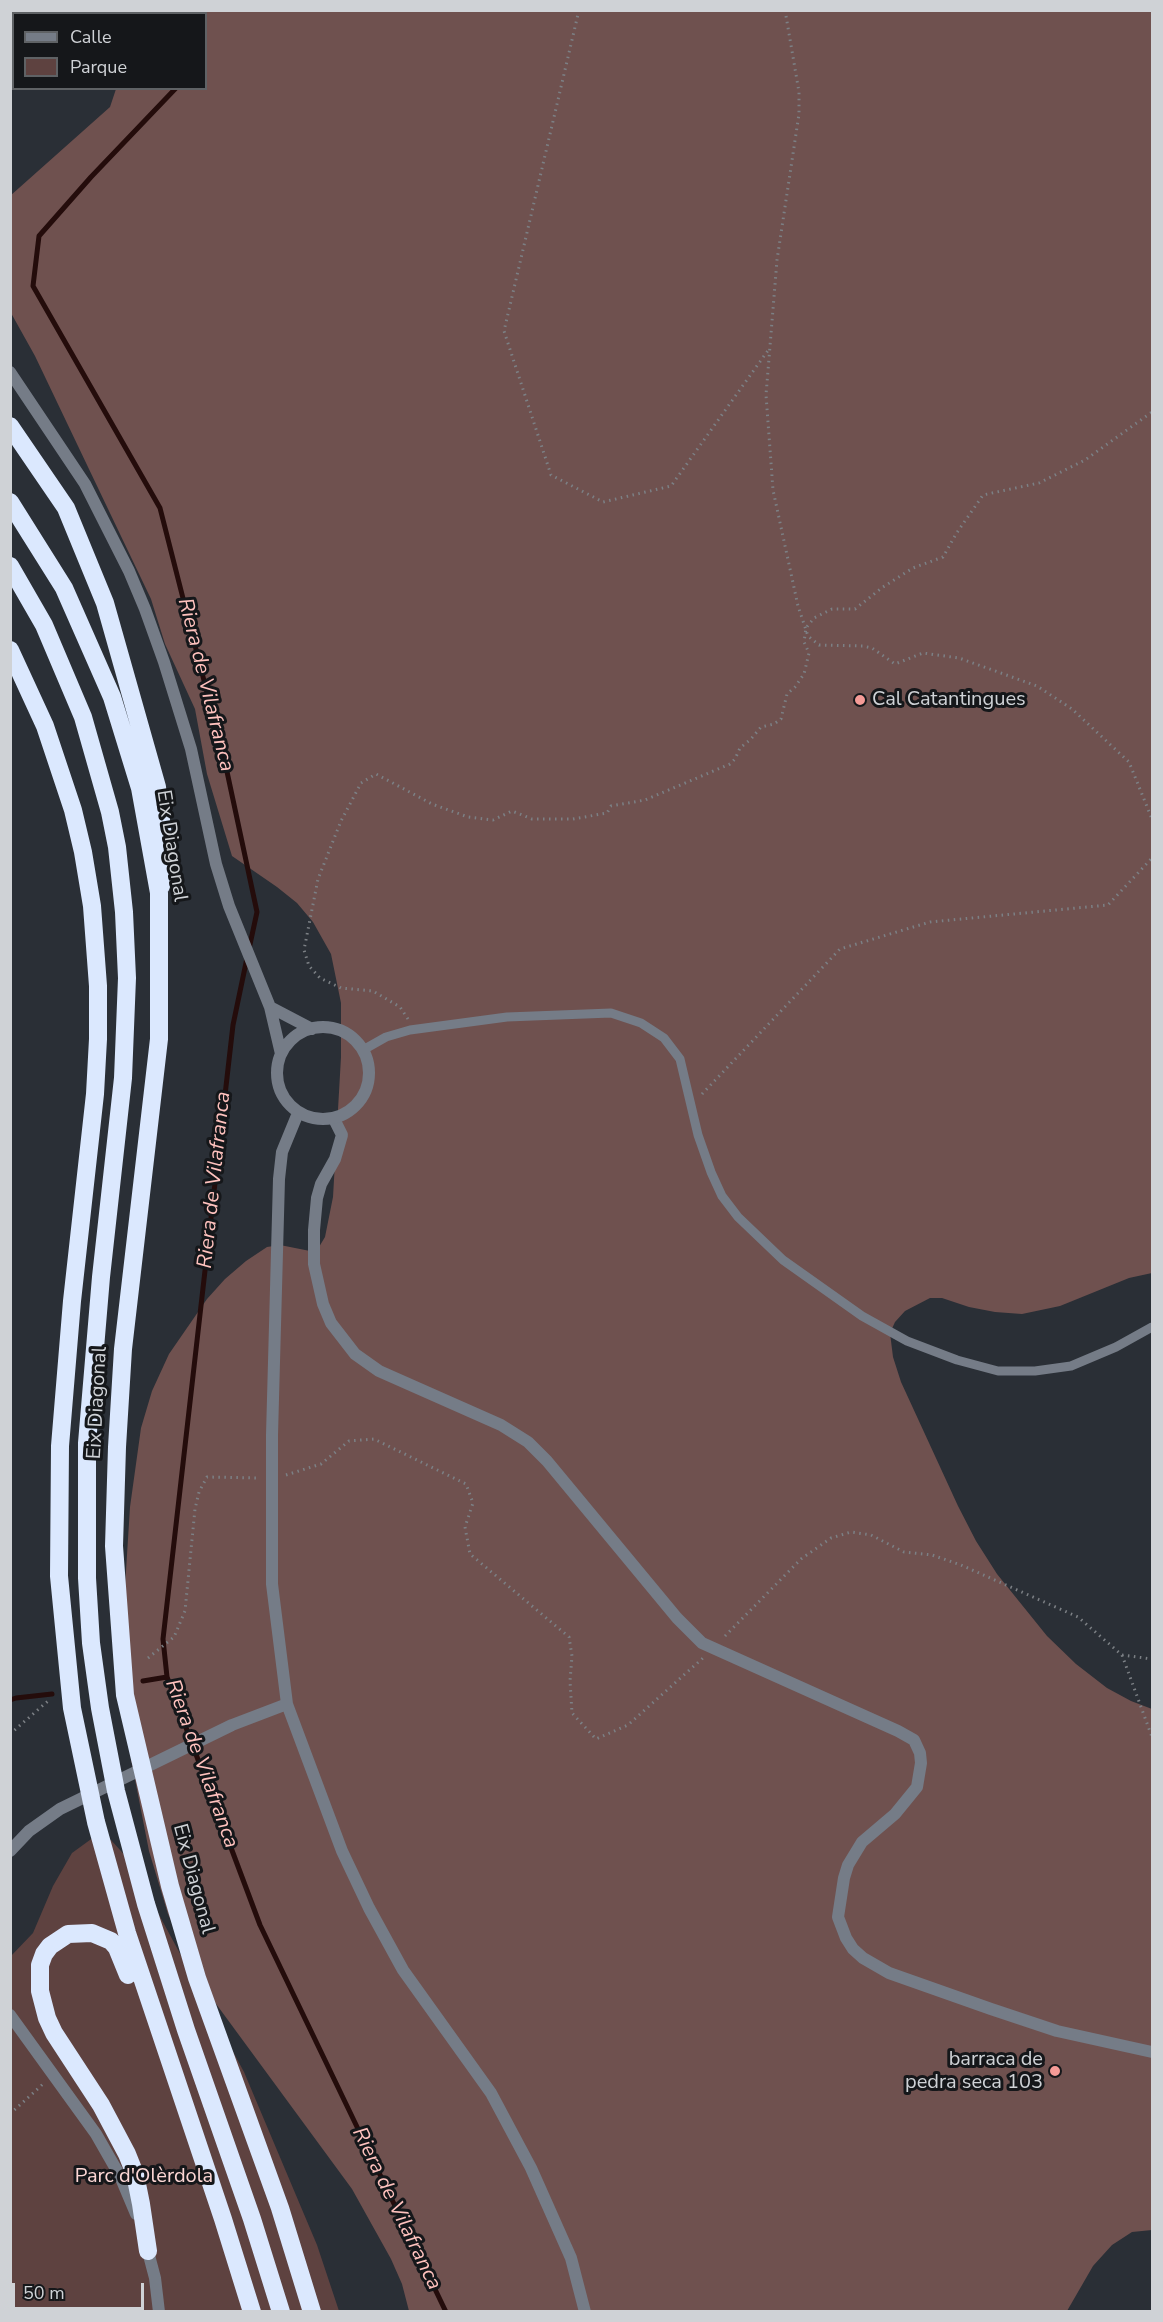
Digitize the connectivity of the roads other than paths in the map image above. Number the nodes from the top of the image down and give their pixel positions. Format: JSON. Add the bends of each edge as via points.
{"nodes":[{"id":1,"x":10,"y":372,"type":"edge"},
{"id":2,"x":10,"y":426,"type":"edge"},
{"id":3,"x":10,"y":502,"type":"edge"},
{"id":4,"x":10,"y":566,"type":"edge"},
{"id":5,"x":10,"y":650,"type":"edge"},
{"id":6,"x":159,"y":893,"type":"junction"},
{"id":7,"x":270,"y":1007,"type":"junction"},
{"id":8,"x":312,"y":1029,"type":"junction"},
{"id":9,"x":363,"y":1050,"type":"junction"},
{"id":10,"x":281,"y":1054,"type":"junction"},
{"id":11,"x":298,"y":1113,"type":"junction"},
{"id":12,"x":334,"y":1119,"type":"junction"},
{"id":13,"x":1152,"y":1327,"type":"edge"},
{"id":14,"x":287,"y":1704,"type":"junction"},
{"id":15,"x":10,"y":1851,"type":"edge"},
{"id":16,"x":10,"y":2015,"type":"edge"},
{"id":17,"x":1152,"y":2052,"type":"edge"},
{"id":18,"x":166,"y":2053,"type":"junction"},
{"id":19,"x":148,"y":2251,"type":"junction"},
{"id":20,"x":159,"y":2312,"type":"edge"},
{"id":21,"x":252,"y":2312,"type":"edge"},
{"id":22,"x":281,"y":2312,"type":"edge"},
{"id":23,"x":312,"y":2312,"type":"edge"},
{"id":24,"x":585,"y":2312,"type":"edge"}],
"edges":[{"from":1,"to":7,"type":"street","via":[[85,484],[129,571],[164,662],[191,750],[229,906]]},
{"from":2,"to":6,"type":"highway","via":[[66,508],[105,603],[157,787],[166,861]]},
{"from":3,"to":6,"type":"highway","name":"Eix Diagonal","via":[[64,588],[112,697],[140,788]]},
{"from":4,"to":22,"type":"highway","name":"Eix Diagonal","via":[[44,625],[83,717],[110,812],[124,912],[127,978],[123,1078],[87,1443],[87,1578],[100,1708],[118,1801],[146,1904]]},
{"from":5,"to":18,"type":"highway","via":[[45,726],[73,810],[92,906],[98,986],[95,1094],[60,1446],[59,1576],[65,1646],[72,1708],[96,1822]]},
{"from":6,"to":23,"type":"highway","name":"Eix Diagonal","via":[[159,1039],[123,1349],[117,1447],[114,1545],[125,1695],[170,1886],[197,1978],[280,2208]]},
{"from":7,"to":8,"type":"street"},
{"from":7,"to":10,"type":"street"},
{"from":8,"to":9,"type":"street","via":[[344,1032]]},
{"from":8,"to":10,"type":"street","via":[[297,1035]]},
{"from":9,"to":12,"type":"street","via":[[369,1078],[365,1094],[356,1106]]},
{"from":9,"to":13,"type":"lane","via":[[410,1030],[507,1017],[611,1013],[641,1023],[664,1038],[680,1059],[698,1135],[722,1196],[783,1260],[862,1316],[907,1341],[998,1371],[1071,1366]]},
{"from":10,"to":11,"type":"street","via":[[277,1070],[281,1094]]},
{"from":11,"to":12,"type":"street","via":[[314,1119]]},
{"from":11,"to":14,"type":"street","via":[[282,1152],[279,1179],[272,1479],[272,1584]]},
{"from":12,"to":17,"type":"street","via":[[342,1135],[317,1198],[314,1264],[331,1323],[355,1354],[379,1371],[501,1425],[528,1442],[693,1636],[713,1649],[914,1740],[921,1763],[917,1786],[895,1814],[862,1842],[843,1878],[838,1917],[846,1938],[863,1958],[889,1973],[1057,2031]]},
{"from":14,"to":15,"type":"street","via":[[232,1725],[60,1809],[29,1831]]},
{"from":14,"to":24,"type":"street","via":[[342,1851],[369,1908],[403,1970],[491,2093],[531,2168],[571,2258]]},
{"from":16,"to":19,"type":"street","via":[[110,2156],[132,2201]]},
{"from":18,"to":19,"type":"highway","via":[[111,1941],[80,1932],[68,1934],[50,1946],[40,1965],[44,2010],[61,2046],[101,2105],[127,2154],[139,2194]]},
{"from":18,"to":21,"type":"highway"},
{"from":19,"to":20,"type":"street"}]}
